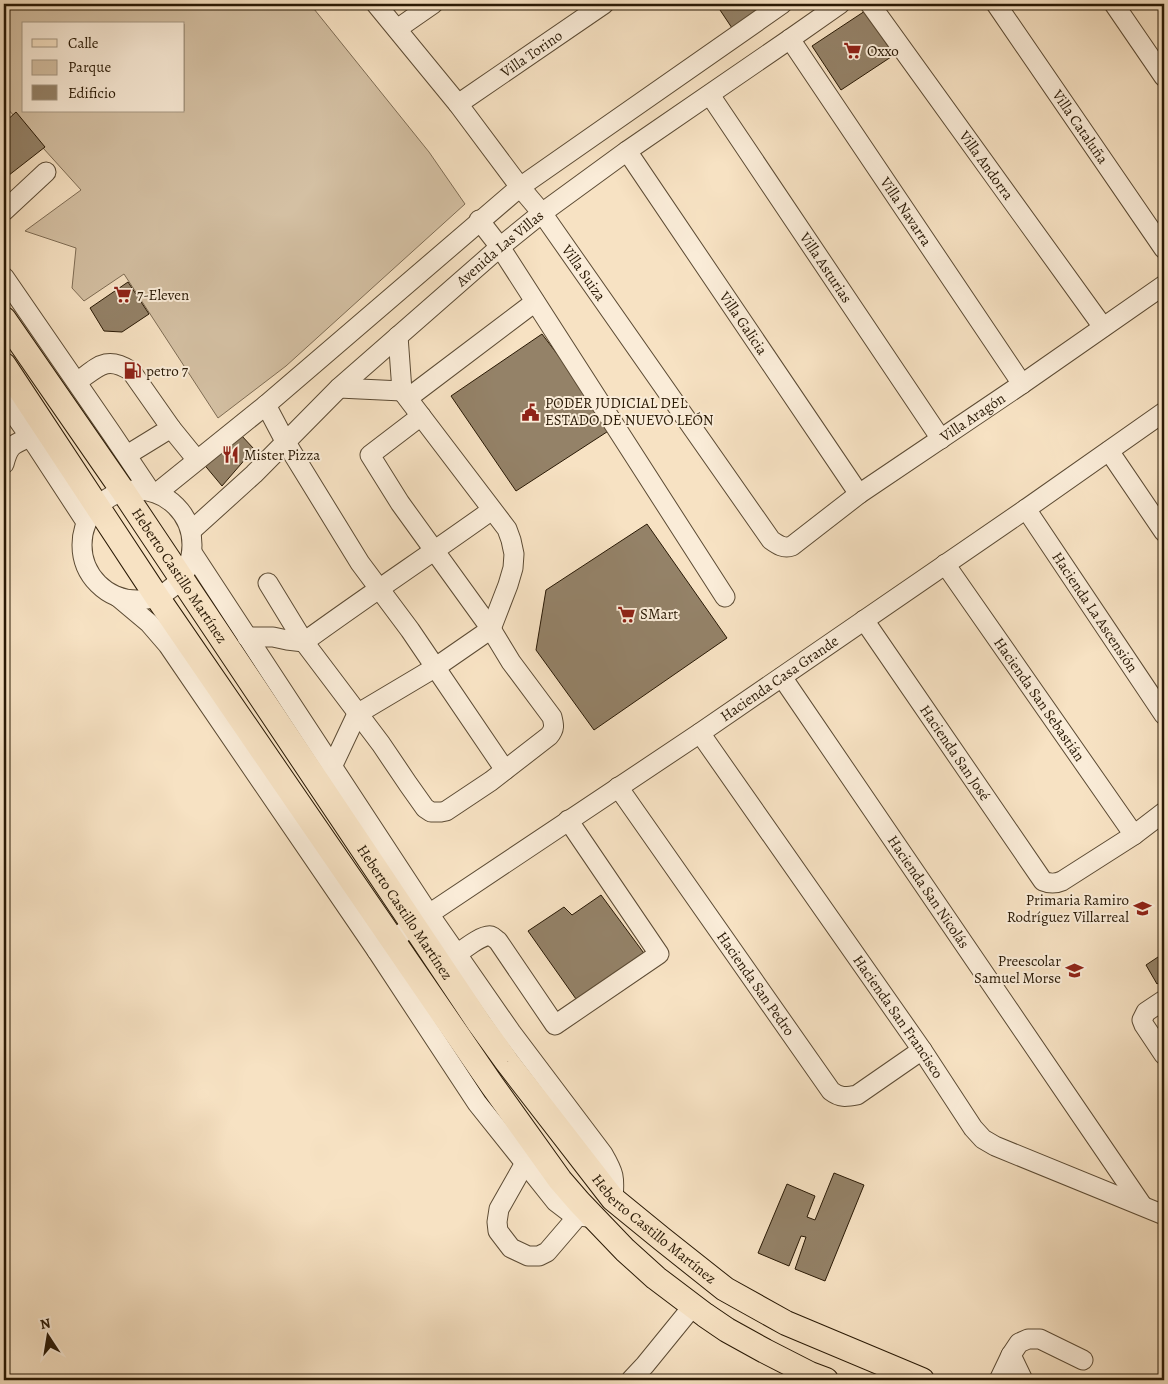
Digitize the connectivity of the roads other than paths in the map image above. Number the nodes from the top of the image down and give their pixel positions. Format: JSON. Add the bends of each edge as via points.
{"nodes":[{"id":1,"x":376,"y":4,"type":"edge"},
{"id":2,"x":433,"y":4,"type":"edge"},
{"id":3,"x":604,"y":4,"type":"edge"},
{"id":4,"x":782,"y":4,"type":"edge"},
{"id":5,"x":840,"y":4,"type":"edge"},
{"id":6,"x":870,"y":4,"type":"edge"},
{"id":7,"x":996,"y":4,"type":"edge"},
{"id":8,"x":1114,"y":4,"type":"edge"},
{"id":9,"x":815,"y":11,"type":"edge"},
{"id":10,"x":397,"y":29,"type":"junction"},
{"id":11,"x":790,"y":39,"type":"junction"},
{"id":12,"x":1164,"y":77,"type":"edge"},
{"id":13,"x":710,"y":95,"type":"junction"},
{"id":14,"x":458,"y":104,"type":"junction"},
{"id":15,"x":627,"y":151,"type":"junction"},
{"id":16,"x":46,"y":172,"type":"dead end"},
{"id":17,"x":520,"y":187,"type":"junction"},
{"id":18,"x":4,"y":211,"type":"edge"},
{"id":19,"x":542,"y":213,"type":"junction"},
{"id":20,"x":479,"y":220,"type":"junction"},
{"id":21,"x":500,"y":247,"type":"junction"},
{"id":22,"x":1164,"y":249,"type":"edge"},
{"id":23,"x":4,"y":277,"type":"edge"},
{"id":24,"x":1164,"y":285,"type":"edge"},
{"id":25,"x":535,"y":302,"type":"junction"},
{"id":26,"x":4,"y":319,"type":"edge"},
{"id":27,"x":1103,"y":327,"type":"junction"},
{"id":28,"x":398,"y":336,"type":"junction"},
{"id":29,"x":4,"y":365,"type":"edge"},
{"id":30,"x":77,"y":382,"type":"junction"},
{"id":31,"x":1022,"y":384,"type":"junction"},
{"id":32,"x":339,"y":388,"type":"junction"},
{"id":33,"x":405,"y":395,"type":"junction"},
{"id":34,"x":4,"y":400,"type":"edge"},
{"id":35,"x":266,"y":405,"type":"junction"},
{"id":36,"x":1164,"y":412,"type":"edge"},
{"id":37,"x":421,"y":416,"type":"junction"},
{"id":38,"x":10,"y":417,"type":"edge"},
{"id":39,"x":171,"y":428,"type":"junction"},
{"id":40,"x":30,"y":437,"type":"junction"},
{"id":41,"x":941,"y":439,"type":"junction"},
{"id":42,"x":286,"y":441,"type":"junction"},
{"id":43,"x":1109,"y":451,"type":"junction"},
{"id":44,"x":127,"y":455,"type":"junction"},
{"id":45,"x":197,"y":460,"type":"junction"},
{"id":46,"x":4,"y":464,"type":"edge"},
{"id":47,"x":153,"y":490,"type":"junction"},
{"id":48,"x":123,"y":491,"type":"junction"},
{"id":49,"x":859,"y":494,"type":"junction"},
{"id":50,"x":1026,"y":509,"type":"junction"},
{"id":51,"x":492,"y":510,"type":"junction"},
{"id":52,"x":92,"y":515,"type":"junction"},
{"id":53,"x":191,"y":531,"type":"junction"},
{"id":54,"x":1164,"y":532,"type":"edge"},
{"id":55,"x":783,"y":548,"type":"joint"},
{"id":56,"x":435,"y":551,"type":"junction"},
{"id":57,"x":193,"y":554,"type":"junction"},
{"id":58,"x":945,"y":564,"type":"junction"},
{"id":59,"x":182,"y":579,"type":"junction"},
{"id":60,"x":268,"y":583,"type":"dead end"},
{"id":61,"x":379,"y":588,"type":"junction"},
{"id":62,"x":118,"y":597,"type":"junction"},
{"id":63,"x":157,"y":597,"type":"junction"},
{"id":64,"x":725,"y":597,"type":"dead end"},
{"id":65,"x":864,"y":620,"type":"junction"},
{"id":66,"x":491,"y":629,"type":"junction"},
{"id":67,"x":247,"y":637,"type":"junction"},
{"id":68,"x":304,"y":642,"type":"junction"},
{"id":69,"x":436,"y":667,"type":"junction"},
{"id":70,"x":782,"y":677,"type":"junction"},
{"id":71,"x":357,"y":714,"type":"junction"},
{"id":72,"x":1164,"y":715,"type":"edge"},
{"id":73,"x":700,"y":733,"type":"junction"},
{"id":74,"x":332,"y":767,"type":"junction"},
{"id":75,"x":505,"y":770,"type":"junction"},
{"id":76,"x":618,"y":787,"type":"junction"},
{"id":77,"x":1164,"y":812,"type":"edge"},
{"id":78,"x":568,"y":820,"type":"junction"},
{"id":79,"x":1134,"y":834,"type":"junction"},
{"id":80,"x":421,"y":920,"type":"junction"},
{"id":81,"x":384,"y":945,"type":"junction"},
{"id":82,"x":457,"y":954,"type":"junction"},
{"id":83,"x":1164,"y":1000,"type":"edge"},
{"id":84,"x":922,"y":1050,"type":"junction"},
{"id":85,"x":1164,"y":1055,"type":"edge"},
{"id":86,"x":525,"y":1163,"type":"junction"},
{"id":87,"x":613,"y":1199,"type":"junction"},
{"id":88,"x":1142,"y":1205,"type":"junction"},
{"id":89,"x":1164,"y":1215,"type":"edge"},
{"id":90,"x":586,"y":1217,"type":"junction"},
{"id":91,"x":692,"y":1306,"type":"junction"},
{"id":92,"x":1011,"y":1355,"type":"junction"},
{"id":93,"x":1083,"y":1360,"type":"dead end"},
{"id":94,"x":631,"y":1380,"type":"edge"},
{"id":95,"x":826,"y":1380,"type":"edge"},
{"id":96,"x":922,"y":1380,"type":"edge"},
{"id":97,"x":999,"y":1380,"type":"edge"},
{"id":98,"x":1023,"y":1380,"type":"edge"}],
"edges":[{"from":1,"to":10,"type":"street","name":"Villa Suiza"},
{"from":2,"to":10,"type":"street"},
{"from":3,"to":14,"type":"street","name":"Villa Torino"},
{"from":4,"to":17,"type":"street"},
{"from":5,"to":9,"type":"street","name":"Avenida Las Villas"},
{"from":6,"to":27,"type":"street","name":"Villa Andorra"},
{"from":7,"to":22,"type":"street","name":"Villa Cataluña"},
{"from":8,"to":12,"type":"street"},
{"from":9,"to":11,"type":"street","name":"Avenida Las Villas"},
{"from":10,"to":14,"type":"street","name":"Villa Suiza"},
{"from":11,"to":13,"type":"street","name":"Avenida Las Villas"},
{"from":11,"to":31,"type":"street","name":"Villa Navarra"},
{"from":13,"to":15,"type":"street","name":"Avenida Las Villas"},
{"from":13,"to":41,"type":"street","name":"Villa Asturias"},
{"from":14,"to":17,"type":"street","name":"Villa Suiza"},
{"from":15,"to":19,"type":"street","name":"Avenida Las Villas"},
{"from":15,"to":49,"type":"street","name":"Villa Galicia"},
{"from":16,"to":18,"type":"street"},
{"from":17,"to":19,"type":"street","name":"Villa Suiza"},
{"from":17,"to":20,"type":"street"},
{"from":19,"to":21,"type":"street","name":"Avenida Las Villas"},
{"from":19,"to":55,"type":"street","name":"Villa Suiza","via":[[771,540]]},
{"from":20,"to":21,"type":"street"},
{"from":20,"to":35,"type":"street"},
{"from":21,"to":25,"type":"street"},
{"from":21,"to":28,"type":"street","name":"Avenida Las Villas"},
{"from":23,"to":30,"type":"street"},
{"from":24,"to":27,"type":"street","name":"Villa Aragón"},
{"from":25,"to":33,"type":"street"},
{"from":25,"to":64,"type":"street"},
{"from":26,"to":48,"type":"main road","name":"Heberto Castillo Martínez"},
{"from":27,"to":31,"type":"street","name":"Villa Aragón"},
{"from":28,"to":32,"type":"street","name":"Avenida Las Villas"},
{"from":28,"to":33,"type":"street"},
{"from":29,"to":52,"type":"main road","name":"Heberto Castillo Martínez"},
{"from":30,"to":39,"type":"street","via":[[98,366],[113,363],[122,366],[131,371]]},
{"from":30,"to":44,"type":"street"},
{"from":31,"to":41,"type":"street","name":"Villa Aragón"},
{"from":32,"to":33,"type":"street"},
{"from":32,"to":42,"type":"street","name":"Avenida Las Villas"},
{"from":33,"to":37,"type":"street"},
{"from":34,"to":38,"type":"street"},
{"from":35,"to":42,"type":"street"},
{"from":35,"to":45,"type":"street"},
{"from":36,"to":43,"type":"street","name":"Hacienda Casa Grande"},
{"from":37,"to":51,"type":"street"},
{"from":37,"to":56,"type":"street","via":[[370,455]]},
{"from":38,"to":40,"type":"street"},
{"from":39,"to":44,"type":"street"},
{"from":39,"to":45,"type":"street"},
{"from":40,"to":46,"type":"street","via":[[10,448]]},
{"from":40,"to":52,"type":"street"},
{"from":41,"to":49,"type":"street","name":"Villa Aragón"},
{"from":42,"to":53,"type":"street","name":"Avenida Las Villas"},
{"from":42,"to":61,"type":"street"},
{"from":43,"to":50,"type":"street","name":"Hacienda Casa Grande"},
{"from":43,"to":54,"type":"street"},
{"from":44,"to":47,"type":"street"},
{"from":45,"to":47,"type":"street"},
{"from":47,"to":48,"type":"street"},
{"from":47,"to":53,"type":"street","via":[[174,504]]},
{"from":48,"to":52,"type":"street"},
{"from":48,"to":59,"type":"main road","name":"Heberto Castillo Martínez"},
{"from":49,"to":55,"type":"street","name":"Villa Aragón","via":[[792,546]]},
{"from":50,"to":58,"type":"street","name":"Hacienda Casa Grande"},
{"from":50,"to":72,"type":"street","name":"Hacienda La Ascensión"},
{"from":51,"to":56,"type":"street"},
{"from":51,"to":66,"type":"street","via":[[506,529],[514,554],[508,586]]},
{"from":52,"to":62,"type":"street","via":[[83,531],[83,558],[96,582]]},
{"from":52,"to":63,"type":"main road","name":"Heberto Castillo Martínez"},
{"from":53,"to":57,"type":"street"},
{"from":56,"to":61,"type":"street"},
{"from":56,"to":66,"type":"street"},
{"from":57,"to":59,"type":"street"},
{"from":57,"to":67,"type":"street"},
{"from":58,"to":65,"type":"street","name":"Hacienda Casa Grande"},
{"from":58,"to":79,"type":"street","name":"Hacienda San Sebastián"},
{"from":59,"to":63,"type":"street"},
{"from":59,"to":80,"type":"main road","name":"Heberto Castillo Martínez"},
{"from":60,"to":68,"type":"street"},
{"from":61,"to":68,"type":"street"},
{"from":61,"to":69,"type":"street"},
{"from":62,"to":63,"type":"street","via":[[131,600]]},
{"from":62,"to":81,"type":"street","via":[[149,623],[168,645]]},
{"from":63,"to":81,"type":"main road","name":"Heberto Castillo Martínez"},
{"from":65,"to":70,"type":"street","name":"Hacienda Casa Grande"},
{"from":65,"to":79,"type":"street","name":"Hacienda San José","via":[[1043,881],[1055,884],[1062,881]]},
{"from":66,"to":69,"type":"street"},
{"from":66,"to":75,"type":"street","via":[[552,717],[554,725],[549,736]]},
{"from":67,"to":68,"type":"street"},
{"from":67,"to":74,"type":"street"},
{"from":68,"to":71,"type":"street"},
{"from":69,"to":71,"type":"street"},
{"from":69,"to":75,"type":"street"},
{"from":70,"to":73,"type":"street","name":"Hacienda Casa Grande"},
{"from":70,"to":88,"type":"street","name":"Hacienda San Nicolás"},
{"from":71,"to":74,"type":"street"},
{"from":71,"to":75,"type":"street","via":[[431,812],[446,810]]},
{"from":73,"to":76,"type":"street","name":"Hacienda Casa Grande"},
{"from":73,"to":84,"type":"street","name":"Hacienda San Francisco"},
{"from":74,"to":80,"type":"street"},
{"from":76,"to":78,"type":"street","name":"Hacienda Casa Grande"},
{"from":76,"to":84,"type":"street","name":"Hacienda San Pedro","via":[[831,1091],[838,1096],[857,1095]]},
{"from":77,"to":79,"type":"street"},
{"from":78,"to":80,"type":"street","name":"Hacienda Casa Grande"},
{"from":78,"to":82,"type":"street","via":[[659,954],[554,1025],[493,937],[482,938]]},
{"from":80,"to":81,"type":"street","name":"Hacienda Casa Grande"},
{"from":80,"to":82,"type":"street"},
{"from":80,"to":87,"type":"main road","name":"Heberto Castillo Martínez","via":[[507,1062]]},
{"from":81,"to":86,"type":"street","via":[[477,1103]]},
{"from":81,"to":90,"type":"main road","name":"Heberto Castillo Martínez","via":[[579,1202]]},
{"from":82,"to":87,"type":"street","via":[[602,1154],[613,1174]]},
{"from":83,"to":85,"type":"street","via":[[1146,1012],[1142,1020]]},
{"from":84,"to":88,"type":"street","name":"Hacienda San Francisco","via":[[983,1139]]},
{"from":86,"to":90,"type":"street","via":[[568,1213]]},
{"from":86,"to":90,"type":"street","via":[[499,1209],[498,1231],[511,1248],[528,1256],[539,1256]]},
{"from":87,"to":90,"type":"main road"},
{"from":87,"to":96,"type":"main road","name":"Heberto Castillo Martínez","via":[[725,1289],[786,1323]]},
{"from":88,"to":89,"type":"street","name":"Hacienda San Francisco"},
{"from":90,"to":91,"type":"main road","name":"Heberto Castillo Martínez"},
{"from":91,"to":94,"type":"street"},
{"from":91,"to":95,"type":"main road","name":"Heberto Castillo Martínez","via":[[757,1347]]},
{"from":92,"to":93,"type":"street","via":[[1019,1343],[1028,1338],[1040,1338]]},
{"from":92,"to":97,"type":"street"},
{"from":92,"to":98,"type":"street"}]}
